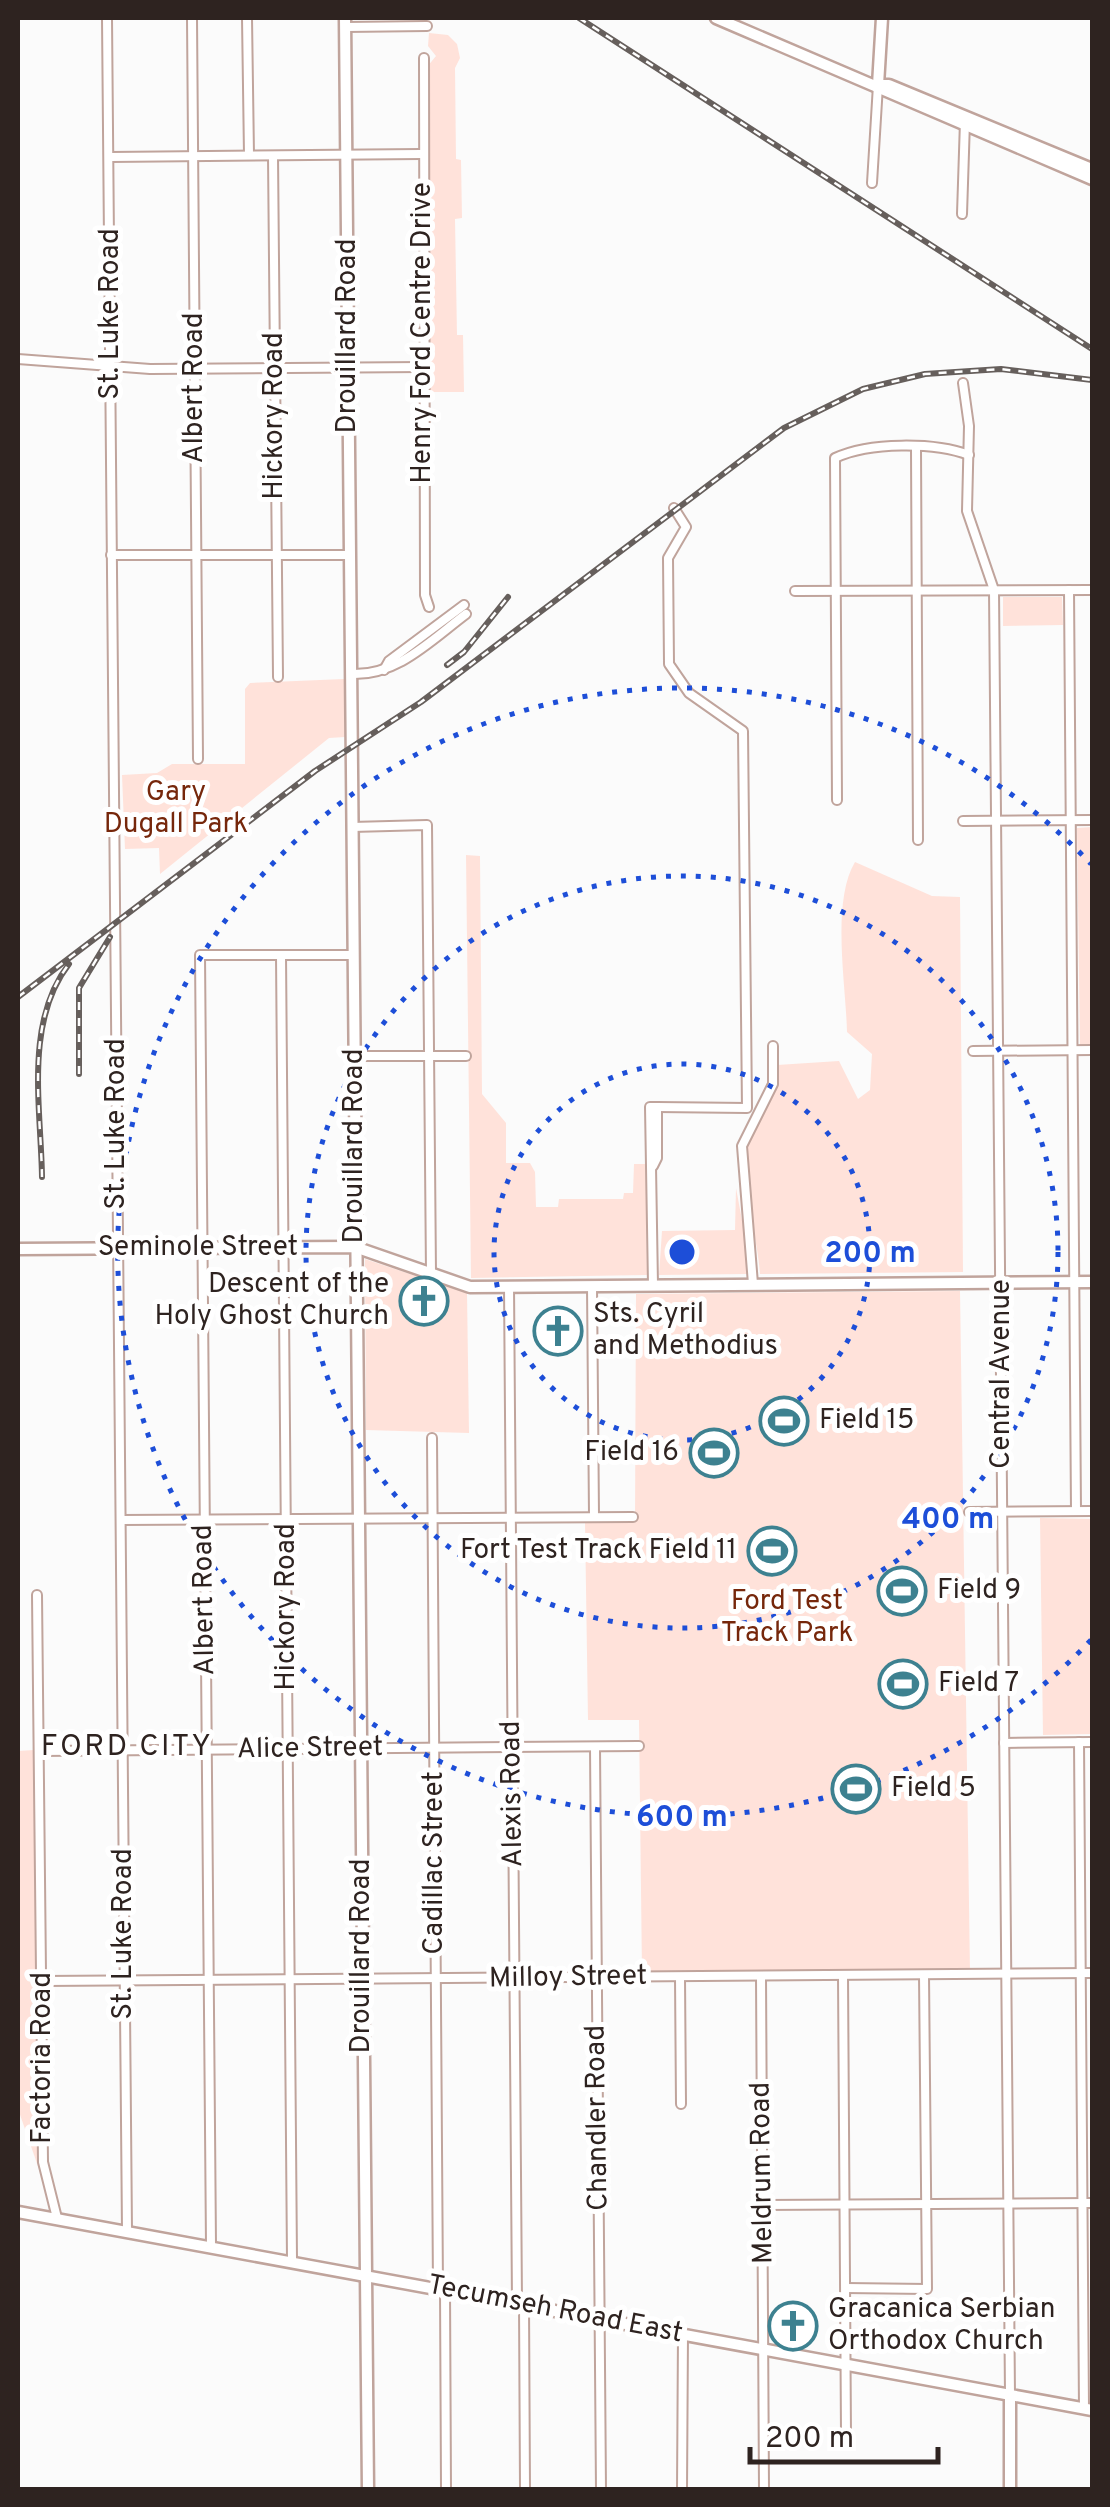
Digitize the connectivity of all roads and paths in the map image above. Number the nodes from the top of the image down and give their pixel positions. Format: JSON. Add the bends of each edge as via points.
{"nodes":[{"id":1,"x":107,"y":18,"type":"edge"},
{"id":2,"x":192,"y":18,"type":"edge"},
{"id":3,"x":247,"y":18,"type":"edge"},
{"id":4,"x":716,"y":18,"type":"edge"},
{"id":5,"x":747,"y":18,"type":"edge"},
{"id":6,"x":882,"y":18,"type":"edge"},
{"id":7,"x":346,"y":22,"type":"edge"},
{"id":8,"x":427,"y":26,"type":"dead end"},
{"id":9,"x":747,"y":30,"type":"junction"},
{"id":10,"x":424,"y":58,"type":"dead end"},
{"id":11,"x":878,"y":85,"type":"junction"},
{"id":12,"x":965,"y":121,"type":"junction"},
{"id":13,"x":346,"y":154,"type":"junction"},
{"id":14,"x":422,"y":154,"type":"junction"},
{"id":15,"x":192,"y":156,"type":"junction"},
{"id":16,"x":249,"y":156,"type":"junction"},
{"id":17,"x":273,"y":156,"type":"junction"},
{"id":18,"x":111,"y":157,"type":"junction"},
{"id":19,"x":1092,"y":169,"type":"edge"},
{"id":20,"x":1092,"y":178,"type":"edge"},
{"id":21,"x":872,"y":184,"type":"dead end"},
{"id":22,"x":962,"y":214,"type":"dead end"},
{"id":23,"x":18,"y":359,"type":"edge"},
{"id":24,"x":110,"y":367,"type":"junction"},
{"id":25,"x":423,"y":367,"type":"junction"},
{"id":26,"x":194,"y":368,"type":"junction"},
{"id":27,"x":275,"y":368,"type":"junction"},
{"id":28,"x":348,"y":368,"type":"junction"},
{"id":29,"x":963,"y":383,"type":"dead end"},
{"id":30,"x":916,"y":449,"type":"junction"},
{"id":31,"x":969,"y":455,"type":"junction"},
{"id":32,"x":674,"y":508,"type":"dead end"},
{"id":33,"x":196,"y":554,"type":"junction"},
{"id":34,"x":276,"y":554,"type":"junction"},
{"id":35,"x":349,"y":555,"type":"junction"},
{"id":36,"x":112,"y":556,"type":"junction"},
{"id":37,"x":795,"y":590,"type":"dead end"},
{"id":38,"x":836,"y":590,"type":"junction"},
{"id":39,"x":917,"y":590,"type":"junction"},
{"id":40,"x":994,"y":590,"type":"junction"},
{"id":41,"x":1069,"y":590,"type":"junction"},
{"id":42,"x":1092,"y":590,"type":"edge"},
{"id":43,"x":429,"y":607,"type":"dead end"},
{"id":44,"x":465,"y":610,"type":"dead end"},
{"id":45,"x":351,"y":674,"type":"junction"},
{"id":46,"x":278,"y":677,"type":"dead end"},
{"id":47,"x":198,"y":759,"type":"dead end"},
{"id":48,"x":837,"y":800,"type":"dead end"},
{"id":49,"x":1071,"y":820,"type":"junction"},
{"id":50,"x":1092,"y":820,"type":"edge"},
{"id":51,"x":996,"y":821,"type":"junction"},
{"id":52,"x":963,"y":822,"type":"dead end"},
{"id":53,"x":352,"y":827,"type":"junction"},
{"id":54,"x":918,"y":840,"type":"dead end"},
{"id":55,"x":281,"y":955,"type":"junction"},
{"id":56,"x":353,"y":955,"type":"junction"},
{"id":57,"x":773,"y":1046,"type":"dead end"},
{"id":58,"x":1072,"y":1050,"type":"junction"},
{"id":59,"x":1092,"y":1050,"type":"edge"},
{"id":60,"x":973,"y":1051,"type":"dead end"},
{"id":61,"x":998,"y":1051,"type":"junction"},
{"id":62,"x":355,"y":1056,"type":"junction"},
{"id":63,"x":429,"y":1056,"type":"junction"},
{"id":64,"x":466,"y":1056,"type":"dead end"},
{"id":65,"x":356,"y":1247,"type":"junction"},
{"id":66,"x":118,"y":1248,"type":"junction"},
{"id":67,"x":202,"y":1248,"type":"junction"},
{"id":68,"x":284,"y":1248,"type":"junction"},
{"id":69,"x":18,"y":1249,"type":"edge"},
{"id":70,"x":431,"y":1274,"type":"junction"},
{"id":71,"x":1001,"y":1282,"type":"junction"},
{"id":72,"x":1074,"y":1282,"type":"junction"},
{"id":73,"x":1092,"y":1282,"type":"edge"},
{"id":74,"x":753,"y":1284,"type":"junction"},
{"id":75,"x":653,"y":1285,"type":"junction"},
{"id":76,"x":508,"y":1286,"type":"junction"},
{"id":77,"x":592,"y":1286,"type":"junction"},
{"id":78,"x":432,"y":1438,"type":"dead end"},
{"id":79,"x":1076,"y":1511,"type":"junction"},
{"id":80,"x":1092,"y":1511,"type":"edge"},
{"id":81,"x":969,"y":1512,"type":"dead end"},
{"id":82,"x":1003,"y":1512,"type":"junction"},
{"id":83,"x":510,"y":1516,"type":"junction"},
{"id":84,"x":594,"y":1516,"type":"junction"},
{"id":85,"x":432,"y":1517,"type":"junction"},
{"id":86,"x":633,"y":1517,"type":"dead end"},
{"id":87,"x":286,"y":1519,"type":"junction"},
{"id":88,"x":358,"y":1519,"type":"junction"},
{"id":89,"x":121,"y":1520,"type":"junction"},
{"id":90,"x":205,"y":1520,"type":"junction"},
{"id":91,"x":38,"y":1595,"type":"dead end"},
{"id":92,"x":1079,"y":1742,"type":"junction"},
{"id":93,"x":1092,"y":1742,"type":"edge"},
{"id":94,"x":1004,"y":1743,"type":"junction"},
{"id":95,"x":594,"y":1746,"type":"junction"},
{"id":96,"x":639,"y":1746,"type":"dead end"},
{"id":97,"x":512,"y":1747,"type":"junction"},
{"id":98,"x":434,"y":1748,"type":"junction"},
{"id":99,"x":288,"y":1749,"type":"junction"},
{"id":100,"x":360,"y":1749,"type":"junction"},
{"id":101,"x":207,"y":1750,"type":"junction"},
{"id":102,"x":123,"y":1751,"type":"junction"},
{"id":103,"x":40,"y":1752,"type":"junction"},
{"id":104,"x":1081,"y":1973,"type":"junction"},
{"id":105,"x":1092,"y":1973,"type":"edge"},
{"id":106,"x":1006,"y":1974,"type":"junction"},
{"id":107,"x":924,"y":1975,"type":"junction"},
{"id":108,"x":761,"y":1976,"type":"junction"},
{"id":109,"x":843,"y":1976,"type":"junction"},
{"id":110,"x":680,"y":1977,"type":"junction"},
{"id":111,"x":597,"y":1978,"type":"junction"},
{"id":112,"x":514,"y":1979,"type":"junction"},
{"id":113,"x":290,"y":1980,"type":"junction"},
{"id":114,"x":362,"y":1980,"type":"junction"},
{"id":115,"x":436,"y":1980,"type":"junction"},
{"id":116,"x":43,"y":1981,"type":"junction"},
{"id":117,"x":124,"y":1981,"type":"junction"},
{"id":118,"x":209,"y":1981,"type":"junction"},
{"id":119,"x":681,"y":2104,"type":"dead end"},
{"id":120,"x":1088,"y":2203,"type":"edge"},
{"id":121,"x":926,"y":2204,"type":"junction"},
{"id":122,"x":1008,"y":2204,"type":"junction"},
{"id":123,"x":763,"y":2205,"type":"junction"},
{"id":124,"x":845,"y":2205,"type":"junction"},
{"id":125,"x":18,"y":2212,"type":"edge"},
{"id":126,"x":57,"y":2218,"type":"junction"},
{"id":127,"x":127,"y":2231,"type":"junction"},
{"id":128,"x":211,"y":2245,"type":"junction"},
{"id":129,"x":292,"y":2259,"type":"junction"},
{"id":130,"x":366,"y":2275,"type":"junction"},
{"id":131,"x":846,"y":2288,"type":"junction"},
{"id":132,"x":442,"y":2289,"type":"junction"},
{"id":133,"x":520,"y":2303,"type":"junction"},
{"id":134,"x":600,"y":2319,"type":"junction"},
{"id":135,"x":683,"y":2334,"type":"junction"},
{"id":136,"x":764,"y":2349,"type":"junction"},
{"id":137,"x":846,"y":2365,"type":"junction"},
{"id":138,"x":1010,"y":2395,"type":"junction"},
{"id":139,"x":1088,"y":2410,"type":"edge"},
{"id":140,"x":846,"y":2434,"type":"dead end"},
{"id":141,"x":368,"y":2490,"type":"edge"},
{"id":142,"x":446,"y":2490,"type":"edge"},
{"id":143,"x":525,"y":2490,"type":"edge"},
{"id":144,"x":601,"y":2490,"type":"edge"},
{"id":145,"x":682,"y":2490,"type":"edge"},
{"id":146,"x":764,"y":2490,"type":"edge"},
{"id":147,"x":1010,"y":2490,"type":"edge"}],
"edges":[{"from":1,"to":18,"type":"street","name":"St. Luke Road"},
{"from":2,"to":15,"type":"street","name":"Albert Road"},
{"from":3,"to":16,"type":"street"},
{"from":4,"to":9,"type":"street"},
{"from":5,"to":9,"type":"street"},
{"from":6,"to":11,"type":"street"},
{"from":7,"to":8,"type":"street"},
{"from":7,"to":13,"type":"street","name":"Drouillard Road"},
{"from":9,"to":11,"type":"street"},
{"from":10,"to":14,"type":"street","name":"Henry Ford Centre Drive"},
{"from":11,"to":12,"type":"street"},
{"from":11,"to":21,"type":"street"},
{"from":12,"to":19,"type":"street"},
{"from":12,"to":20,"type":"street"},
{"from":12,"to":22,"type":"street"},
{"from":13,"to":14,"type":"street"},
{"from":13,"to":17,"type":"street"},
{"from":13,"to":28,"type":"street","name":"Drouillard Road"},
{"from":14,"to":25,"type":"street","name":"Henry Ford Centre Drive"},
{"from":15,"to":16,"type":"street"},
{"from":15,"to":18,"type":"street"},
{"from":15,"to":26,"type":"street","name":"Albert Road"},
{"from":16,"to":17,"type":"street"},
{"from":17,"to":27,"type":"street","name":"Hickory Road"},
{"from":18,"to":24,"type":"street","name":"St. Luke Road"},
{"from":23,"to":24,"type":"street"},
{"from":24,"to":26,"type":"street"},
{"from":24,"to":36,"type":"street","name":"St. Luke Road"},
{"from":25,"to":28,"type":"street"},
{"from":25,"to":43,"type":"street","name":"Henry Ford Centre Drive"},
{"from":26,"to":27,"type":"street"},
{"from":26,"to":33,"type":"street","name":"Albert Road"},
{"from":27,"to":28,"type":"street"},
{"from":27,"to":34,"type":"street","name":"Hickory Road"},
{"from":28,"to":35,"type":"street","name":"Drouillard Road"},
{"from":29,"to":31,"type":"street","name":"Central Avenue"},
{"from":30,"to":31,"type":"street"},
{"from":30,"to":38,"type":"street","via":[[859,450],[835,458]]},
{"from":30,"to":39,"type":"street"},
{"from":31,"to":40,"type":"street","name":"Central Avenue","via":[[967,511]]},
{"from":32,"to":75,"type":"street","via":[[686,527],[668,558],[669,664],[690,693],[743,731],[747,1108],[657,1107]]},
{"from":33,"to":34,"type":"street"},
{"from":33,"to":36,"type":"street"},
{"from":33,"to":47,"type":"street","name":"Albert Road"},
{"from":34,"to":35,"type":"street"},
{"from":34,"to":46,"type":"street","name":"Hickory Road"},
{"from":35,"to":45,"type":"street","name":"Drouillard Road"},
{"from":36,"to":66,"type":"street","name":"St. Luke Road"},
{"from":37,"to":38,"type":"street"},
{"from":38,"to":39,"type":"street"},
{"from":38,"to":48,"type":"street"},
{"from":39,"to":40,"type":"street"},
{"from":39,"to":54,"type":"street"},
{"from":40,"to":41,"type":"street"},
{"from":40,"to":51,"type":"street","name":"Central Avenue"},
{"from":41,"to":42,"type":"street"},
{"from":41,"to":49,"type":"street"},
{"from":44,"to":45,"type":"street","via":[[376,675]]},
{"from":45,"to":53,"type":"street","name":"Drouillard Road"},
{"from":49,"to":50,"type":"street"},
{"from":49,"to":51,"type":"street"},
{"from":49,"to":58,"type":"street"},
{"from":51,"to":52,"type":"street"},
{"from":51,"to":61,"type":"street","name":"Central Avenue"},
{"from":53,"to":56,"type":"street","name":"Drouillard Road"},
{"from":53,"to":63,"type":"street","via":[[427,825]]},
{"from":55,"to":56,"type":"street"},
{"from":55,"to":67,"type":"street","name":"Albert Road","via":[[200,955]]},
{"from":55,"to":68,"type":"street","name":"Hickory Road"},
{"from":56,"to":62,"type":"street","name":"Drouillard Road"},
{"from":57,"to":74,"type":"street","via":[[773,1084],[742,1146]]},
{"from":58,"to":59,"type":"street"},
{"from":58,"to":61,"type":"street"},
{"from":58,"to":72,"type":"street"},
{"from":60,"to":61,"type":"street"},
{"from":61,"to":71,"type":"street","name":"Central Avenue"},
{"from":62,"to":63,"type":"street"},
{"from":62,"to":65,"type":"street","name":"Drouillard Road"},
{"from":63,"to":64,"type":"street"},
{"from":63,"to":70,"type":"street"},
{"from":65,"to":68,"type":"street","name":"Seminole Street"},
{"from":65,"to":70,"type":"street","name":"Seminole Street"},
{"from":65,"to":88,"type":"street","name":"Drouillard Road"},
{"from":66,"to":67,"type":"street","name":"Seminole Street"},
{"from":66,"to":69,"type":"street","name":"Seminole Street"},
{"from":66,"to":89,"type":"street","name":"St. Luke Road"},
{"from":67,"to":68,"type":"street","name":"Seminole Street"},
{"from":67,"to":90,"type":"street","name":"Albert Road"},
{"from":68,"to":87,"type":"street","name":"Hickory Road"},
{"from":70,"to":76,"type":"street","name":"Seminole Street","via":[[470,1286]]},
{"from":71,"to":72,"type":"street","name":"Seminole Street"},
{"from":71,"to":74,"type":"street","name":"Seminole Street"},
{"from":71,"to":82,"type":"street","name":"Central Avenue"},
{"from":72,"to":73,"type":"street","name":"Seminole Street"},
{"from":72,"to":79,"type":"street"},
{"from":74,"to":75,"type":"street","name":"Seminole Street"},
{"from":75,"to":77,"type":"street","name":"Seminole Street"},
{"from":76,"to":77,"type":"street","name":"Seminole Street"},
{"from":76,"to":83,"type":"street","name":"Alexis Road"},
{"from":77,"to":84,"type":"street"},
{"from":78,"to":85,"type":"street","name":"Cadillac Street"},
{"from":79,"to":80,"type":"street"},
{"from":79,"to":82,"type":"street"},
{"from":81,"to":82,"type":"street"},
{"from":82,"to":94,"type":"street","name":"Central Avenue"},
{"from":83,"to":84,"type":"street"},
{"from":83,"to":85,"type":"street"},
{"from":83,"to":97,"type":"street","name":"Alexis Road"},
{"from":84,"to":86,"type":"street"},
{"from":85,"to":88,"type":"street"},
{"from":85,"to":98,"type":"street","name":"Cadillac Street"},
{"from":87,"to":88,"type":"street"},
{"from":87,"to":90,"type":"street"},
{"from":87,"to":99,"type":"street","name":"Hickory Road"},
{"from":88,"to":100,"type":"street","name":"Drouillard Road"},
{"from":89,"to":90,"type":"street"},
{"from":89,"to":102,"type":"street","name":"St. Luke Road"},
{"from":90,"to":101,"type":"street","name":"Albert Road"},
{"from":91,"to":103,"type":"street","name":"Factoria Road"},
{"from":92,"to":93,"type":"street"},
{"from":92,"to":94,"type":"street"},
{"from":92,"to":104,"type":"street"},
{"from":94,"to":106,"type":"street","name":"Central Avenue"},
{"from":95,"to":96,"type":"street","name":"Alice Street"},
{"from":95,"to":97,"type":"street","name":"Alice Street"},
{"from":95,"to":111,"type":"street","name":"Chandler Road"},
{"from":97,"to":98,"type":"street","name":"Alice Street"},
{"from":97,"to":112,"type":"street","name":"Alexis Road"},
{"from":98,"to":100,"type":"street","name":"Alice Street"},
{"from":98,"to":115,"type":"street","name":"Cadillac Street"},
{"from":99,"to":100,"type":"street","name":"Alice Street"},
{"from":99,"to":101,"type":"street","name":"Alice Street"},
{"from":99,"to":113,"type":"street","name":"Hickory Road"},
{"from":100,"to":114,"type":"street","name":"Drouillard Road"},
{"from":101,"to":102,"type":"street","name":"Alice Street"},
{"from":101,"to":118,"type":"street","name":"Albert Road"},
{"from":102,"to":103,"type":"street","name":"Alice Street"},
{"from":102,"to":117,"type":"street","name":"St. Luke Road"},
{"from":103,"to":116,"type":"street","name":"Factoria Road"},
{"from":104,"to":105,"type":"street","name":"Milloy Street"},
{"from":104,"to":106,"type":"street","name":"Milloy Street"},
{"from":104,"to":120,"type":"street"},
{"from":106,"to":107,"type":"street","name":"Milloy Street"},
{"from":106,"to":122,"type":"street","name":"Central Avenue"},
{"from":107,"to":109,"type":"street","name":"Milloy Street"},
{"from":107,"to":121,"type":"street"},
{"from":108,"to":109,"type":"street","name":"Milloy Street"},
{"from":108,"to":110,"type":"street","name":"Milloy Street"},
{"from":108,"to":123,"type":"street","name":"Meldrum Road"},
{"from":109,"to":124,"type":"street"},
{"from":110,"to":111,"type":"street","name":"Milloy Street"},
{"from":110,"to":119,"type":"street"},
{"from":111,"to":112,"type":"street","name":"Milloy Street"},
{"from":111,"to":134,"type":"street","name":"Chandler Road"},
{"from":112,"to":115,"type":"street","name":"Milloy Street"},
{"from":112,"to":133,"type":"street","name":"Alexis Road"},
{"from":113,"to":114,"type":"street","name":"Milloy Street"},
{"from":113,"to":118,"type":"street","name":"Milloy Street"},
{"from":113,"to":129,"type":"street","name":"Hickory Road"},
{"from":114,"to":115,"type":"street","name":"Milloy Street"},
{"from":114,"to":130,"type":"street","name":"Drouillard Road"},
{"from":115,"to":132,"type":"street","name":"Cadillac Street"},
{"from":116,"to":117,"type":"street","name":"Milloy Street"},
{"from":116,"to":126,"type":"street","name":"Factoria Road","via":[[43,2162]]},
{"from":117,"to":118,"type":"street","name":"Milloy Street"},
{"from":117,"to":127,"type":"street","name":"St. Luke Road"},
{"from":118,"to":128,"type":"street","name":"Albert Road"},
{"from":120,"to":122,"type":"street"},
{"from":120,"to":139,"type":"street"},
{"from":121,"to":122,"type":"street"},
{"from":121,"to":124,"type":"street"},
{"from":121,"to":131,"type":"street","via":[[927,2288]]},
{"from":122,"to":138,"type":"street","name":"Central Avenue"},
{"from":123,"to":124,"type":"street"},
{"from":123,"to":136,"type":"street","name":"Meldrum Road"},
{"from":124,"to":131,"type":"street"},
{"from":125,"to":126,"type":"street","name":"Tecumseh Road East"},
{"from":126,"to":127,"type":"street","name":"Tecumseh Road East"},
{"from":127,"to":128,"type":"street","name":"Tecumseh Road East"},
{"from":128,"to":129,"type":"street","name":"Tecumseh Road East"},
{"from":129,"to":130,"type":"street","name":"Tecumseh Road East"},
{"from":130,"to":132,"type":"street","name":"Tecumseh Road East"},
{"from":130,"to":141,"type":"street","name":"Drouillard Road"},
{"from":131,"to":137,"type":"street"},
{"from":132,"to":133,"type":"street","name":"Tecumseh Road East"},
{"from":132,"to":142,"type":"street","name":"Cadillac Street"},
{"from":133,"to":134,"type":"street","name":"Tecumseh Road East"},
{"from":133,"to":143,"type":"street","name":"Alexis Road"},
{"from":134,"to":135,"type":"street","name":"Tecumseh Road East"},
{"from":134,"to":144,"type":"street","name":"Chandler Road"},
{"from":135,"to":136,"type":"street","name":"Tecumseh Road East"},
{"from":135,"to":145,"type":"street"},
{"from":136,"to":137,"type":"street","name":"Tecumseh Road East"},
{"from":136,"to":146,"type":"street","name":"Meldrum Road"},
{"from":137,"to":138,"type":"street","name":"Tecumseh Road East"},
{"from":137,"to":140,"type":"street"},
{"from":138,"to":139,"type":"street","name":"Tecumseh Road East"},
{"from":138,"to":147,"type":"street","name":"Central Avenue"}]}
